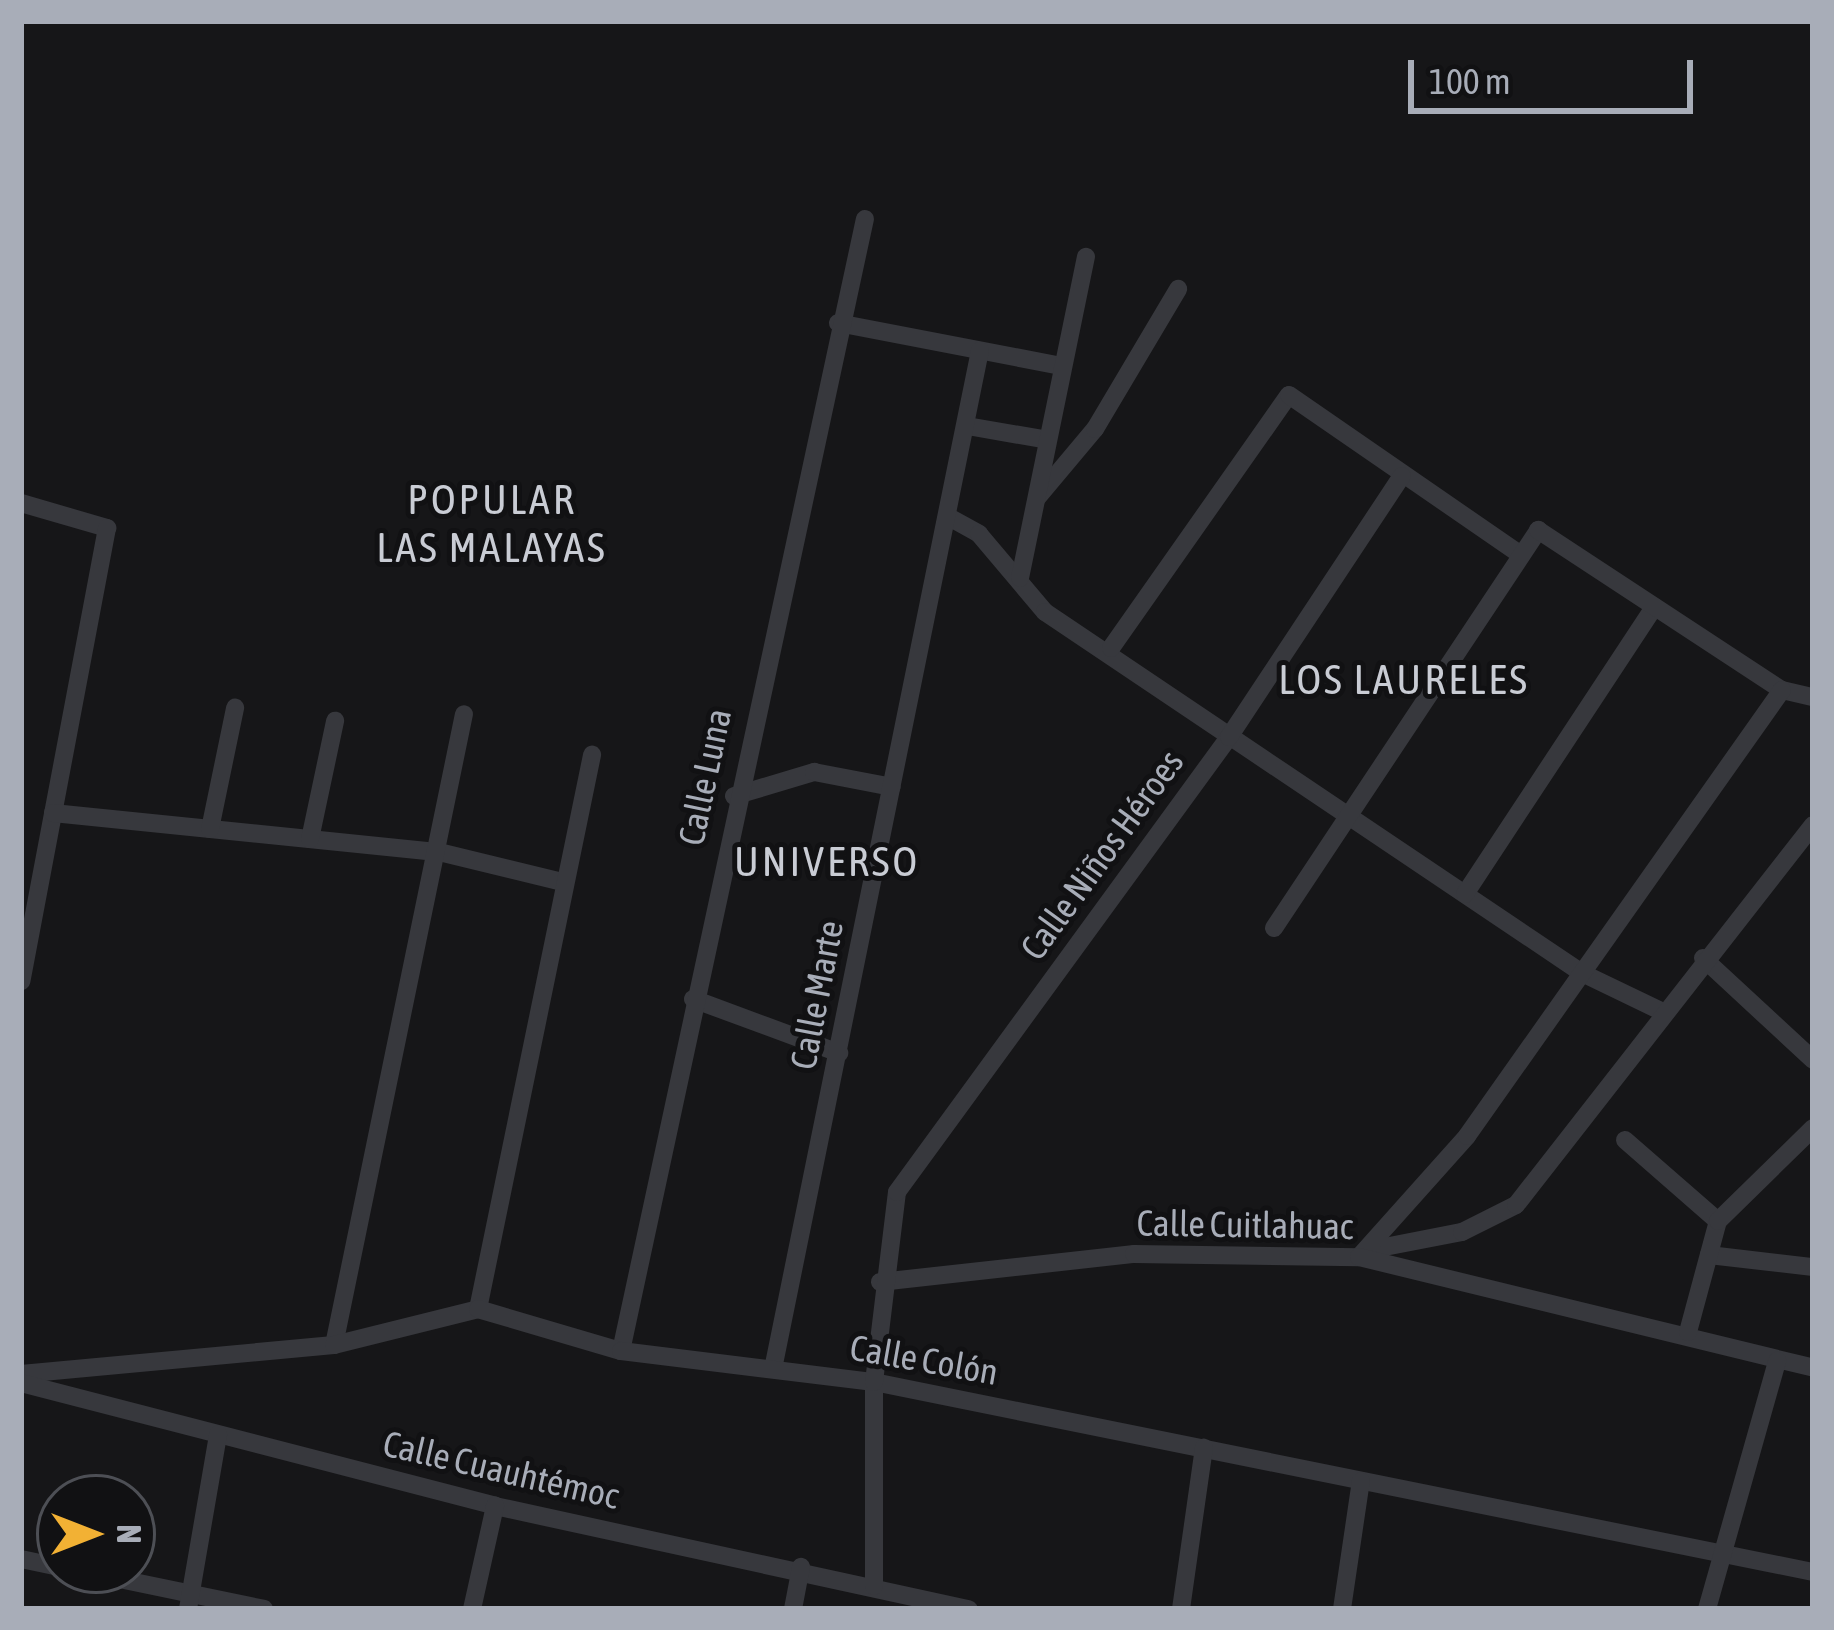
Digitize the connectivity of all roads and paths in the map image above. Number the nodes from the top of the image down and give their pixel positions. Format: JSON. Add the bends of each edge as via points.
{"nodes":[{"id":1,"x":865,"y":219,"type":"dead end"},
{"id":2,"x":1086,"y":257,"type":"dead end"},
{"id":3,"x":1178,"y":289,"type":"dead end"},
{"id":4,"x":838,"y":322,"type":"junction"},
{"id":5,"x":980,"y":351,"type":"junction"},
{"id":6,"x":1062,"y":366,"type":"junction"},
{"id":7,"x":973,"y":428,"type":"junction"},
{"id":8,"x":1048,"y":440,"type":"junction"},
{"id":9,"x":1402,"y":476,"type":"junction"},
{"id":10,"x":1036,"y":499,"type":"junction"},
{"id":11,"x":21,"y":503,"type":"edge"},
{"id":12,"x":947,"y":515,"type":"junction"},
{"id":13,"x":1521,"y":555,"type":"junction"},
{"id":14,"x":1020,"y":578,"type":"junction"},
{"id":15,"x":1654,"y":608,"type":"junction"},
{"id":16,"x":1111,"y":648,"type":"junction"},
{"id":17,"x":1782,"y":689,"type":"junction"},
{"id":18,"x":1813,"y":697,"type":"edge"},
{"id":19,"x":235,"y":708,"type":"dead end"},
{"id":20,"x":464,"y":714,"type":"dead end"},
{"id":21,"x":335,"y":721,"type":"dead end"},
{"id":22,"x":1229,"y":737,"type":"junction"},
{"id":23,"x":592,"y":755,"type":"dead end"},
{"id":24,"x":892,"y":787,"type":"junction"},
{"id":25,"x":734,"y":796,"type":"junction"},
{"id":26,"x":52,"y":813,"type":"junction"},
{"id":27,"x":1348,"y":820,"type":"junction"},
{"id":28,"x":1813,"y":825,"type":"edge"},
{"id":29,"x":210,"y":829,"type":"junction"},
{"id":30,"x":310,"y":839,"type":"junction"},
{"id":31,"x":1796,"y":846,"type":"junction"},
{"id":32,"x":439,"y":852,"type":"junction"},
{"id":33,"x":1813,"y":862,"type":"edge"},
{"id":34,"x":562,"y":882,"type":"junction"},
{"id":35,"x":1465,"y":894,"type":"junction"},
{"id":36,"x":1274,"y":928,"type":"dead end"},
{"id":37,"x":1703,"y":958,"type":"junction"},
{"id":38,"x":1582,"y":973,"type":"junction"},
{"id":39,"x":21,"y":981,"type":"edge"},
{"id":40,"x":692,"y":999,"type":"junction"},
{"id":41,"x":1659,"y":1010,"type":"junction"},
{"id":42,"x":839,"y":1054,"type":"junction"},
{"id":43,"x":1813,"y":1060,"type":"edge"},
{"id":44,"x":1813,"y":1128,"type":"edge"},
{"id":45,"x":1624,"y":1140,"type":"dead end"},
{"id":46,"x":1718,"y":1221,"type":"junction"},
{"id":47,"x":1364,"y":1253,"type":"junction"},
{"id":48,"x":1709,"y":1255,"type":"junction"},
{"id":49,"x":1813,"y":1267,"type":"edge"},
{"id":50,"x":880,"y":1282,"type":"junction"},
{"id":51,"x":478,"y":1309,"type":"junction"},
{"id":52,"x":1688,"y":1332,"type":"junction"},
{"id":53,"x":334,"y":1346,"type":"junction"},
{"id":54,"x":621,"y":1351,"type":"junction"},
{"id":55,"x":1777,"y":1361,"type":"junction"},
{"id":56,"x":1813,"y":1368,"type":"edge"},
{"id":57,"x":773,"y":1369,"type":"junction"},
{"id":58,"x":21,"y":1374,"type":"edge"},
{"id":59,"x":874,"y":1382,"type":"junction"},
{"id":60,"x":21,"y":1383,"type":"edge"},
{"id":61,"x":218,"y":1435,"type":"junction"},
{"id":62,"x":1204,"y":1448,"type":"junction"},
{"id":63,"x":1361,"y":1481,"type":"junction"},
{"id":64,"x":495,"y":1506,"type":"junction"},
{"id":65,"x":1722,"y":1554,"type":"junction"},
{"id":66,"x":801,"y":1568,"type":"junction"},
{"id":67,"x":1813,"y":1572,"type":"edge"},
{"id":68,"x":874,"y":1586,"type":"junction"},
{"id":69,"x":156,"y":1592,"type":"edge"},
{"id":70,"x":189,"y":1601,"type":"edge"},
{"id":71,"x":900,"y":1601,"type":"edge"},
{"id":72,"x":265,"y":1609,"type":"edge"},
{"id":73,"x":472,"y":1609,"type":"edge"},
{"id":74,"x":793,"y":1609,"type":"edge"},
{"id":75,"x":969,"y":1609,"type":"edge"},
{"id":76,"x":1181,"y":1609,"type":"edge"},
{"id":77,"x":1342,"y":1609,"type":"edge"},
{"id":78,"x":1708,"y":1609,"type":"edge"}],
"edges":[{"from":1,"to":4,"type":"street","name":"Calle Luna"},
{"from":2,"to":6,"type":"street"},
{"from":3,"to":10,"type":"street","via":[[1095,429]]},
{"from":4,"to":5,"type":"street"},
{"from":4,"to":25,"type":"street","name":"Calle Luna"},
{"from":5,"to":6,"type":"street"},
{"from":5,"to":7,"type":"street","name":"Calle Marte"},
{"from":6,"to":8,"type":"street"},
{"from":7,"to":8,"type":"street"},
{"from":7,"to":12,"type":"street","name":"Calle Marte"},
{"from":8,"to":10,"type":"street"},
{"from":9,"to":13,"type":"street"},
{"from":9,"to":16,"type":"street","via":[[1288,395]]},
{"from":9,"to":22,"type":"street","name":"Calle Niños Héroes"},
{"from":10,"to":14,"type":"street"},
{"from":11,"to":26,"type":"street","via":[[107,528]]},
{"from":12,"to":14,"type":"street"},
{"from":12,"to":24,"type":"street","name":"Calle Marte"},
{"from":13,"to":15,"type":"street","via":[[1538,530]]},
{"from":13,"to":27,"type":"street"},
{"from":14,"to":16,"type":"street","via":[[1045,612]]},
{"from":15,"to":17,"type":"street"},
{"from":15,"to":35,"type":"street"},
{"from":16,"to":22,"type":"street"},
{"from":17,"to":18,"type":"street"},
{"from":17,"to":38,"type":"street"},
{"from":19,"to":29,"type":"street"},
{"from":20,"to":32,"type":"street"},
{"from":21,"to":30,"type":"street"},
{"from":22,"to":27,"type":"street"},
{"from":22,"to":50,"type":"street","name":"Calle Niños Héroes","via":[[897,1192]]},
{"from":23,"to":34,"type":"street"},
{"from":24,"to":25,"type":"street","via":[[814,772]]},
{"from":24,"to":42,"type":"street","name":"Calle Marte"},
{"from":25,"to":40,"type":"street","name":"Calle Luna"},
{"from":26,"to":29,"type":"street"},
{"from":26,"to":39,"type":"street"},
{"from":27,"to":35,"type":"street"},
{"from":27,"to":36,"type":"street"},
{"from":28,"to":31,"type":"street"},
{"from":29,"to":30,"type":"street"},
{"from":30,"to":32,"type":"street"},
{"from":31,"to":33,"type":"street"},
{"from":31,"to":37,"type":"street"},
{"from":32,"to":34,"type":"street"},
{"from":32,"to":53,"type":"street"},
{"from":34,"to":51,"type":"street"},
{"from":35,"to":38,"type":"street"},
{"from":37,"to":41,"type":"street"},
{"from":37,"to":43,"type":"street"},
{"from":38,"to":41,"type":"street"},
{"from":38,"to":47,"type":"street"},
{"from":40,"to":42,"type":"street"},
{"from":40,"to":54,"type":"street","name":"Calle Luna"},
{"from":41,"to":47,"type":"street","via":[[1516,1205],[1462,1232]]},
{"from":42,"to":57,"type":"street","name":"Calle Marte"},
{"from":44,"to":46,"type":"street"},
{"from":45,"to":46,"type":"street"},
{"from":46,"to":48,"type":"street"},
{"from":47,"to":50,"type":"street","name":"Calle Cuitlahuac","via":[[1134,1254]]},
{"from":47,"to":52,"type":"street","name":"Calle Cuitlahuac"},
{"from":48,"to":49,"type":"street"},
{"from":48,"to":52,"type":"street"},
{"from":50,"to":59,"type":"street","name":"Calle Niños Héroes"},
{"from":51,"to":53,"type":"street"},
{"from":51,"to":54,"type":"street","name":"Calle Colón"},
{"from":52,"to":55,"type":"street","name":"Calle Cuitlahuac"},
{"from":53,"to":58,"type":"street"},
{"from":54,"to":57,"type":"street","name":"Calle Colón"},
{"from":55,"to":56,"type":"street","name":"Calle Cuitlahuac"},
{"from":55,"to":65,"type":"street"},
{"from":57,"to":59,"type":"street","name":"Calle Colón"},
{"from":59,"to":62,"type":"street","name":"Calle Colón"},
{"from":59,"to":68,"type":"street","name":"Calle Niños Héroes"},
{"from":60,"to":61,"type":"street","name":"Calle Cuauhtémoc"},
{"from":61,"to":64,"type":"street","name":"Calle Cuauhtémoc"},
{"from":61,"to":70,"type":"street"},
{"from":62,"to":63,"type":"street","name":"Calle Colón"},
{"from":62,"to":76,"type":"street"},
{"from":63,"to":65,"type":"street","name":"Calle Colón"},
{"from":63,"to":77,"type":"street"},
{"from":64,"to":66,"type":"street","name":"Calle Cuauhtémoc"},
{"from":64,"to":73,"type":"street"},
{"from":65,"to":67,"type":"street","name":"Calle Colón"},
{"from":65,"to":78,"type":"street"},
{"from":66,"to":68,"type":"street","name":"Calle Cuauhtémoc"},
{"from":66,"to":74,"type":"street"},
{"from":68,"to":71,"type":"street","name":"Calle Cuauhtémoc"},
{"from":69,"to":70,"type":"street"},
{"from":70,"to":72,"type":"street"},
{"from":71,"to":75,"type":"street","name":"Calle Cuauhtémoc"}]}
